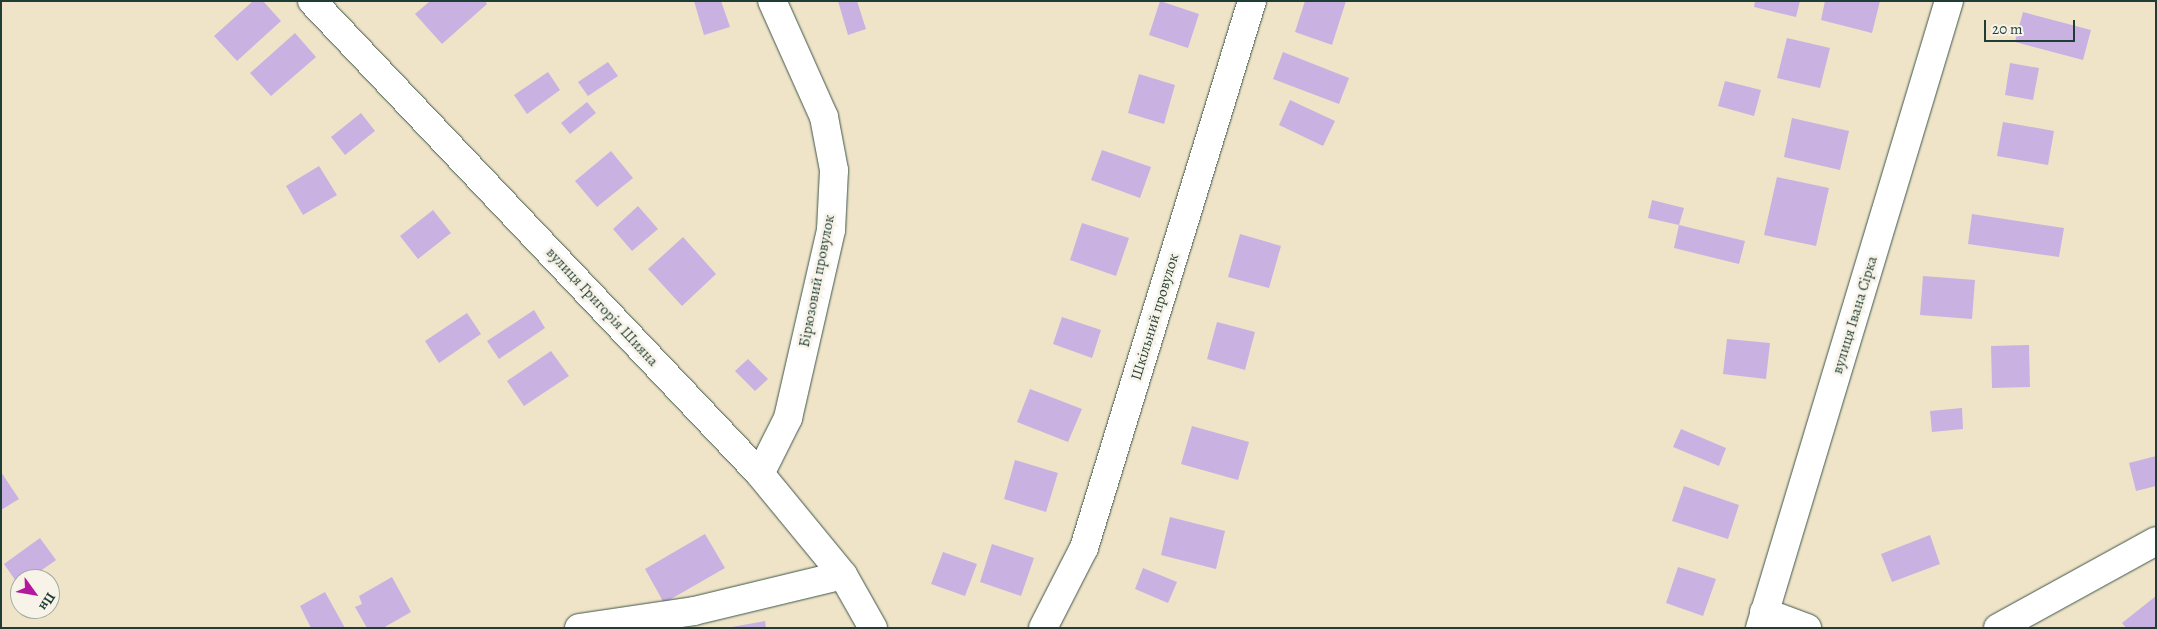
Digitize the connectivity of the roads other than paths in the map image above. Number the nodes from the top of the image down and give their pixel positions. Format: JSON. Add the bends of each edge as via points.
{"nodes":[{"id":1,"x":312,"y":1,"type":"edge"},
{"id":2,"x":772,"y":1,"type":"edge"},
{"id":3,"x":1252,"y":1,"type":"edge"},
{"id":4,"x":1949,"y":1,"type":"edge"},
{"id":5,"x":760,"y":474,"type":"junction"},
{"id":6,"x":2156,"y":541,"type":"edge"},
{"id":7,"x":843,"y":575,"type":"junction"},
{"id":8,"x":1762,"y":620,"type":"edge"},
{"id":9,"x":578,"y":628,"type":"edge"},
{"id":10,"x":873,"y":628,"type":"edge"},
{"id":11,"x":1043,"y":628,"type":"edge"},
{"id":12,"x":1807,"y":628,"type":"edge"},
{"id":13,"x":1998,"y":628,"type":"edge"}],
"edges":[{"from":1,"to":5,"type":"street","name":"вулиця Григорія Шияна"},
{"from":2,"to":5,"type":"street","name":"Бірюзовий провулок","via":[[824,117],[834,170],[831,230],[788,418]]},
{"from":3,"to":11,"type":"street","name":"Шкільний провулок","via":[[1084,548]]},
{"from":4,"to":8,"type":"street","name":"вулиця Івана Сірка"},
{"from":5,"to":7,"type":"street","name":"вулиця Григорія Шияна"},
{"from":6,"to":13,"type":"street"},
{"from":7,"to":9,"type":"street","via":[[694,611]]},
{"from":7,"to":10,"type":"street","name":"вулиця Григорія Шияна"},
{"from":8,"to":12,"type":"street"}]}
